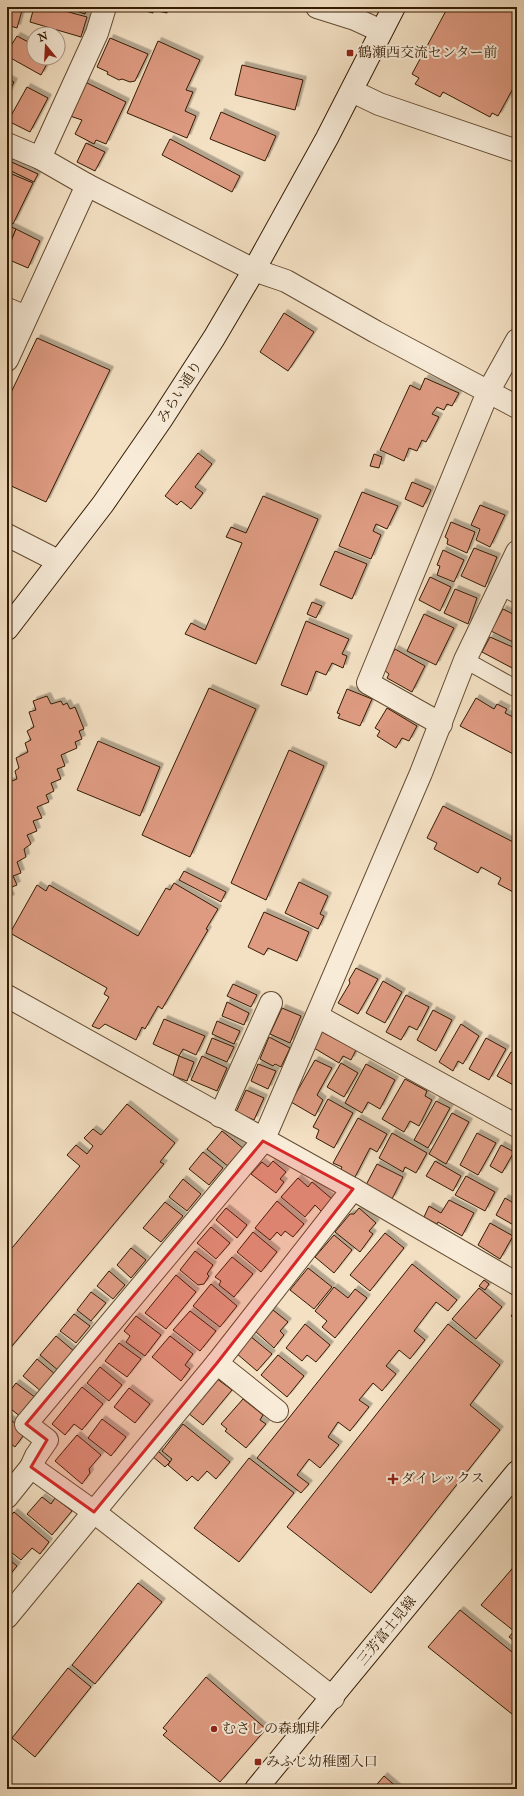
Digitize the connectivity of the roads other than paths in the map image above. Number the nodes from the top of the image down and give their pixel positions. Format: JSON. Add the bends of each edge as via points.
{"nodes":[{"id":1,"x":105,"y":7,"type":"edge"},
{"id":2,"x":317,"y":7,"type":"edge"},
{"id":3,"x":394,"y":7,"type":"edge"},
{"id":4,"x":381,"y":31,"type":"junction"},
{"id":5,"x":352,"y":91,"type":"junction"},
{"id":6,"x":7,"y":144,"type":"edge"},
{"id":7,"x":517,"y":151,"type":"edge"},
{"id":8,"x":40,"y":158,"type":"junction"},
{"id":9,"x":87,"y":185,"type":"junction"},
{"id":10,"x":254,"y":270,"type":"junction"},
{"id":11,"x":17,"y":313,"type":"edge"},
{"id":12,"x":517,"y":340,"type":"edge"},
{"id":13,"x":7,"y":360,"type":"edge"},
{"id":14,"x":488,"y":392,"type":"junction"},
{"id":15,"x":517,"y":407,"type":"edge"},
{"id":16,"x":7,"y":535,"type":"edge"},
{"id":17,"x":517,"y":552,"type":"edge"},
{"id":18,"x":58,"y":561,"type":"junction"},
{"id":19,"x":509,"y":591,"type":"edge"},
{"id":20,"x":7,"y":629,"type":"edge"},
{"id":21,"x":466,"y":660,"type":"junction"},
{"id":22,"x":517,"y":689,"type":"edge"},
{"id":23,"x":441,"y":724,"type":"junction"},
{"id":24,"x":7,"y":996,"type":"edge"},
{"id":25,"x":271,"y":1003,"type":"dead end"},
{"id":26,"x":317,"y":1016,"type":"junction"},
{"id":27,"x":220,"y":1116,"type":"junction"},
{"id":28,"x":517,"y":1126,"type":"edge"},
{"id":29,"x":263,"y":1140,"type":"junction"},
{"id":30,"x":353,"y":1189,"type":"junction"},
{"id":31,"x":517,"y":1284,"type":"edge"},
{"id":32,"x":217,"y":1363,"type":"junction"},
{"id":33,"x":277,"y":1411,"type":"dead end"},
{"id":34,"x":31,"y":1467,"type":"junction"},
{"id":35,"x":517,"y":1472,"type":"edge"},
{"id":36,"x":7,"y":1497,"type":"edge"},
{"id":37,"x":94,"y":1512,"type":"junction"},
{"id":38,"x":7,"y":1617,"type":"edge"},
{"id":39,"x":333,"y":1698,"type":"junction"},
{"id":40,"x":256,"y":1789,"type":"edge"}],
"edges":[{"from":1,"to":8,"type":"street","via":[[97,33]]},
{"from":2,"to":4,"type":"street","via":[[355,19]]},
{"from":3,"to":4,"type":"street","name":"みらい通り"},
{"from":4,"to":5,"type":"street","name":"みらい通り"},
{"from":5,"to":7,"type":"street","via":[[379,104]]},
{"from":5,"to":10,"type":"street","name":"みらい通り"},
{"from":6,"to":8,"type":"street"},
{"from":8,"to":9,"type":"street"},
{"from":9,"to":10,"type":"street"},
{"from":9,"to":11,"type":"street"},
{"from":10,"to":14,"type":"street","via":[[286,281]]},
{"from":10,"to":18,"type":"street","name":"みらい通り","via":[[161,420]]},
{"from":11,"to":13,"type":"street"},
{"from":12,"to":14,"type":"street"},
{"from":14,"to":15,"type":"street"},
{"from":14,"to":23,"type":"street","via":[[368,683]]},
{"from":16,"to":18,"type":"street"},
{"from":17,"to":19,"type":"street"},
{"from":18,"to":20,"type":"street","name":"みらい通り"},
{"from":19,"to":21,"type":"street"},
{"from":21,"to":22,"type":"lane"},
{"from":21,"to":23,"type":"street"},
{"from":23,"to":26,"type":"street"},
{"from":24,"to":27,"type":"street"},
{"from":25,"to":27,"type":"street"},
{"from":26,"to":28,"type":"street"},
{"from":26,"to":29,"type":"street"},
{"from":27,"to":29,"type":"street"},
{"from":29,"to":30,"type":"street"},
{"from":29,"to":34,"type":"street","via":[[26,1424],[47,1440]]},
{"from":30,"to":31,"type":"street"},
{"from":30,"to":32,"type":"street"},
{"from":32,"to":33,"type":"street"},
{"from":32,"to":37,"type":"street"},
{"from":34,"to":36,"type":"street"},
{"from":34,"to":37,"type":"street"},
{"from":35,"to":39,"type":"street","name":"三芳富士見線"},
{"from":37,"to":38,"type":"street"},
{"from":37,"to":39,"type":"street"},
{"from":39,"to":40,"type":"street","name":"三芳富士見線"}]}
